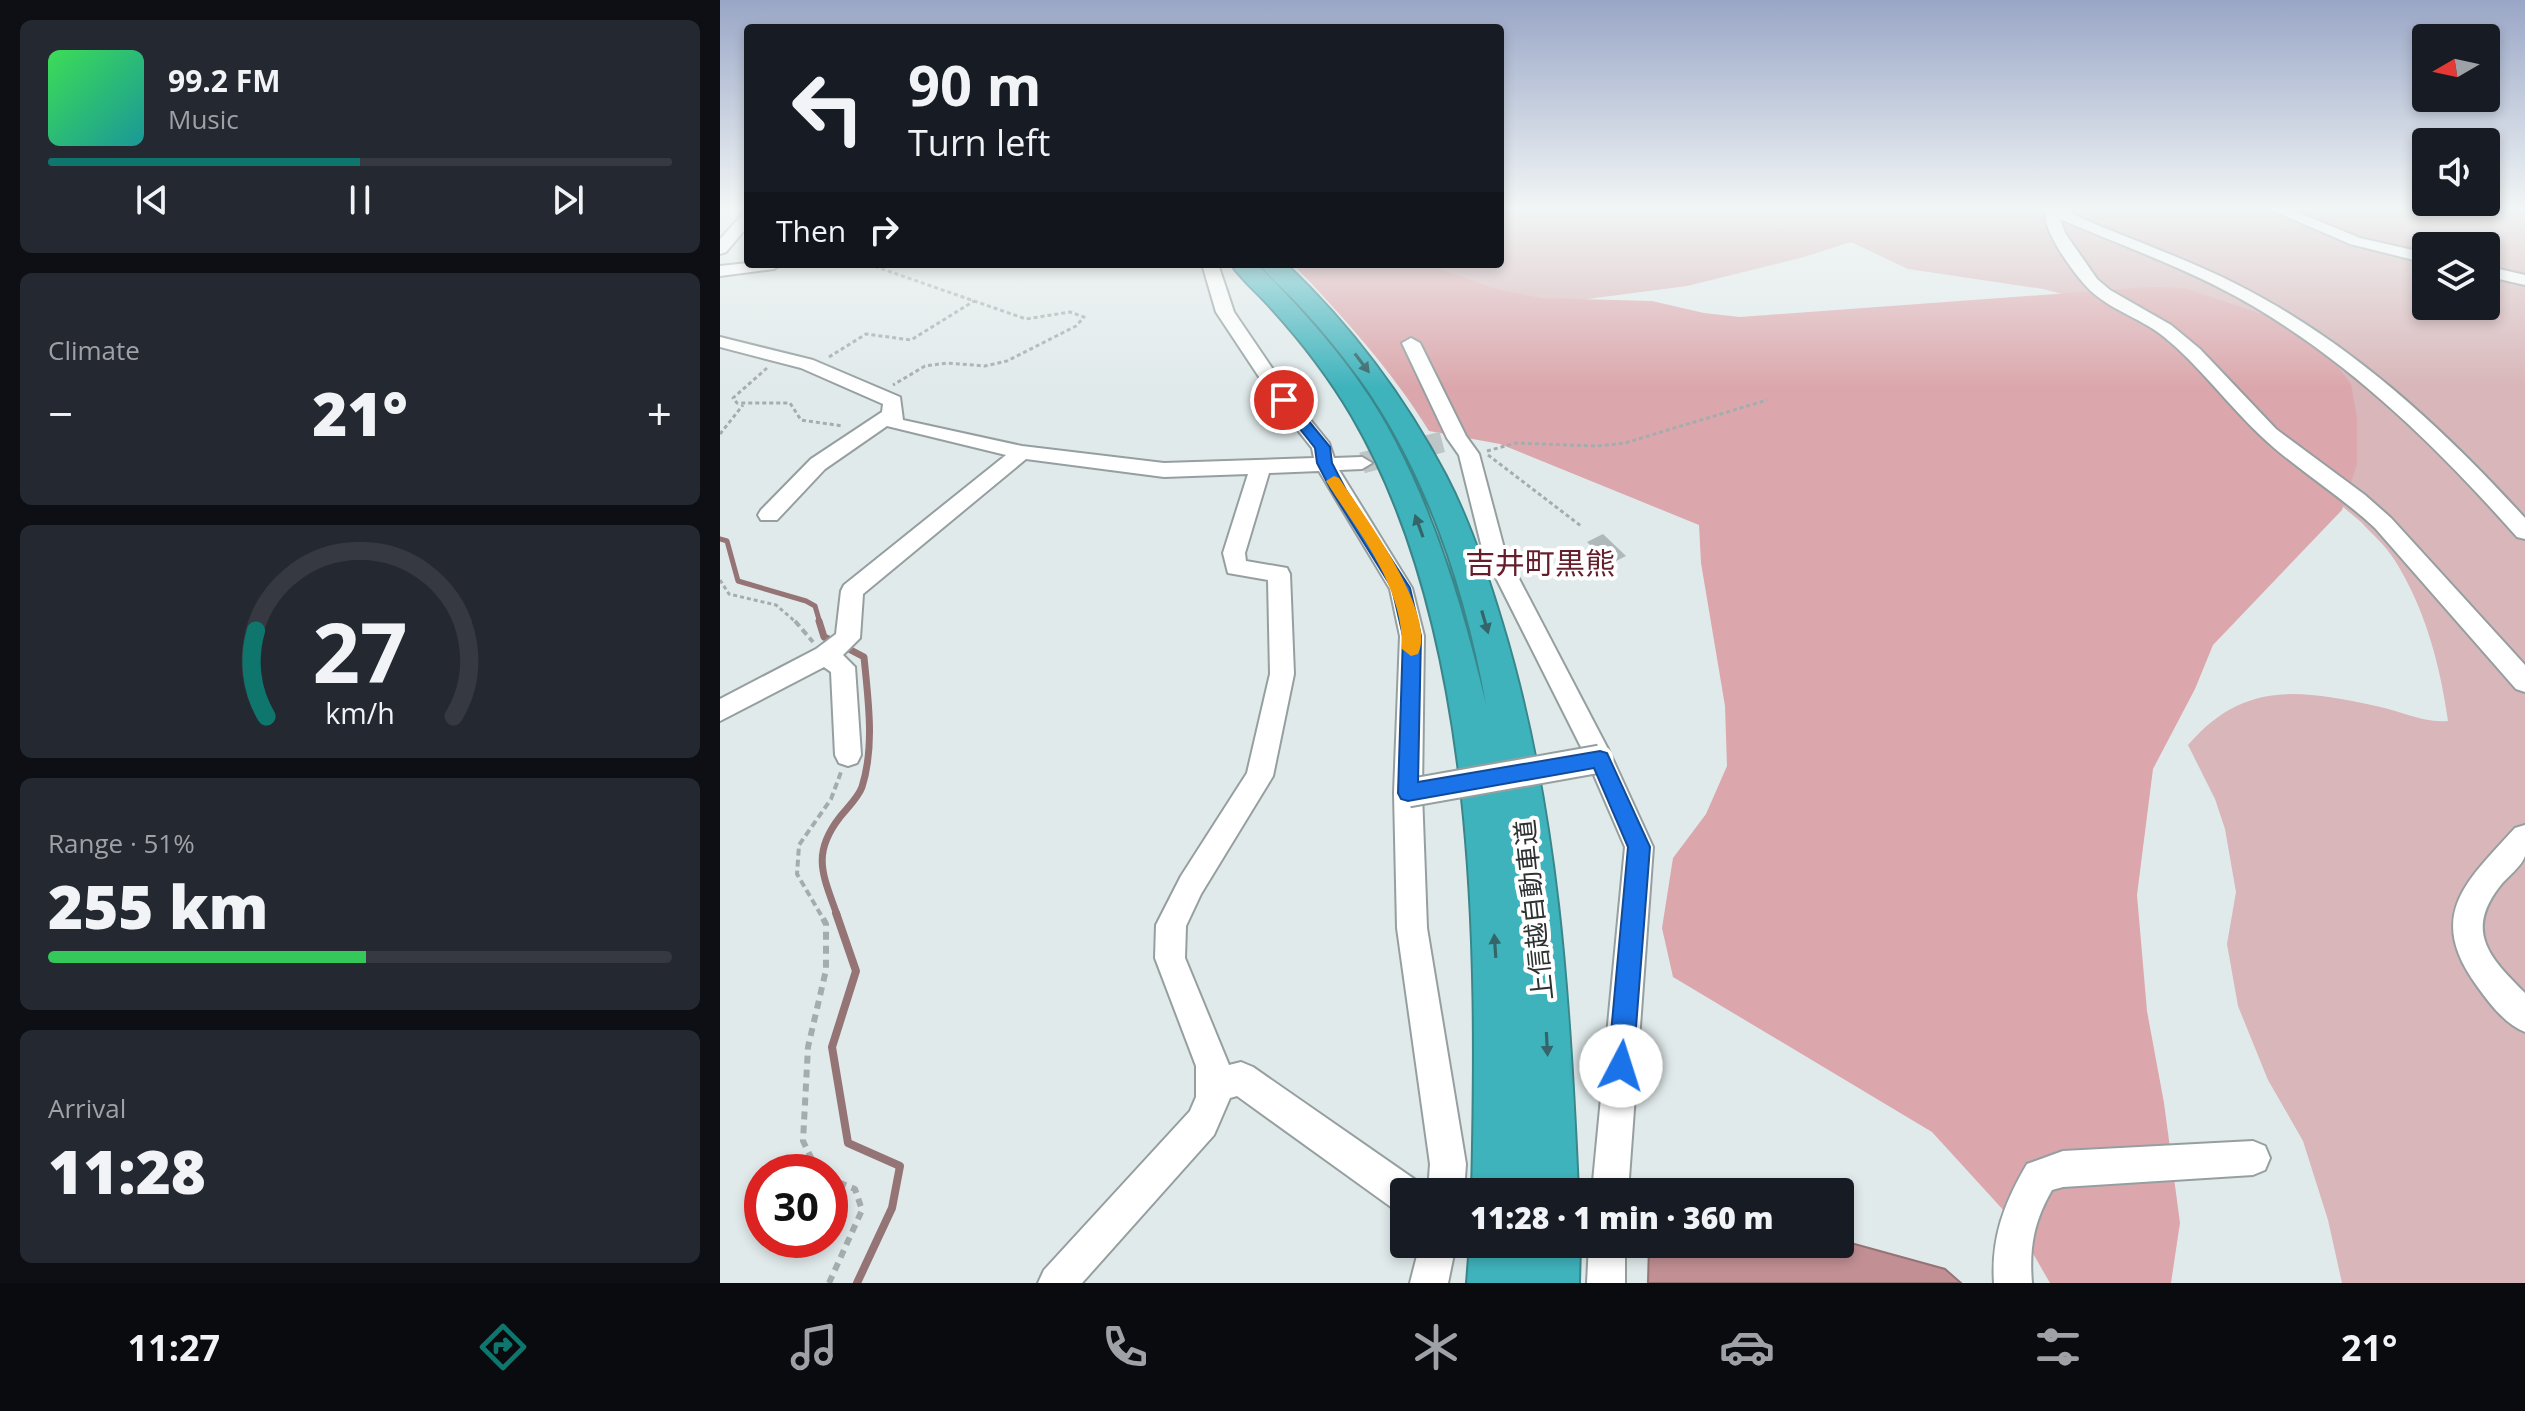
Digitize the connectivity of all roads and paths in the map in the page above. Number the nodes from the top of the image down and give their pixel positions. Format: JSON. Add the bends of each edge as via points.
{"nodes":[{"id":1,"x":747,"y":268,"type":"edge"},
{"id":2,"x":880,"y":268,"type":"edge"},
{"id":3,"x":1211,"y":268,"type":"edge"},
{"id":4,"x":1247,"y":268,"type":"edge"},
{"id":5,"x":1276,"y":268,"type":"edge"},
{"id":6,"x":2081,"y":268,"type":"edge"},
{"id":7,"x":2184,"y":268,"type":"edge"},
{"id":8,"x":727,"y":271,"type":"edge"},
{"id":9,"x":2500,"y":274,"type":"edge"},
{"id":10,"x":2525,"y":280,"type":"edge"},
{"id":11,"x":720,"y":283,"type":"edge"},
{"id":12,"x":975,"y":301,"type":"junction"},
{"id":13,"x":720,"y":342,"type":"edge"},
{"id":14,"x":1411,"y":343,"type":"dead end"},
{"id":15,"x":782,"y":357,"type":"junction"},
{"id":16,"x":813,"y":366,"type":"junction"},
{"id":17,"x":877,"y":394,"type":"junction"},
{"id":18,"x":1767,"y":400,"type":"dead end"},
{"id":19,"x":743,"y":404,"type":"junction"},
{"id":20,"x":891,"y":414,"type":"junction"},
{"id":21,"x":865,"y":430,"type":"junction"},
{"id":22,"x":720,"y":434,"type":"edge"},
{"id":23,"x":1022,"y":452,"type":"junction"},
{"id":24,"x":1477,"y":453,"type":"junction"},
{"id":25,"x":1325,"y":463,"type":"junction"},
{"id":26,"x":1362,"y":463,"type":"tunnel mouth"},
{"id":27,"x":1260,"y":468,"type":"junction"},
{"id":28,"x":769,"y":515,"type":"dead end"},
{"id":29,"x":1581,"y":526,"type":"dead end"},
{"id":30,"x":2525,"y":532,"type":"edge"},
{"id":31,"x":720,"y":580,"type":"edge"},
{"id":32,"x":825,"y":656,"type":"junction"},
{"id":33,"x":2525,"y":682,"type":"edge"},
{"id":34,"x":720,"y":711,"type":"edge"},
{"id":35,"x":848,"y":755,"type":"joint"},
{"id":36,"x":1600,"y":759,"type":"junction"},
{"id":37,"x":1408,"y":793,"type":"junction"},
{"id":38,"x":2525,"y":837,"type":"edge"},
{"id":39,"x":2525,"y":1016,"type":"edge"},
{"id":40,"x":1213,"y":1084,"type":"junction"},
{"id":41,"x":809,"y":1154,"type":"edge"},
{"id":42,"x":2253,"y":1158,"type":"dead end"},
{"id":43,"x":1447,"y":1178,"type":"edge"},
{"id":44,"x":1499,"y":1178,"type":"edge"},
{"id":45,"x":1550,"y":1178,"type":"edge"},
{"id":46,"x":1611,"y":1178,"type":"edge"},
{"id":47,"x":1390,"y":1184,"type":"edge"},
{"id":48,"x":848,"y":1186,"type":"edge"},
{"id":49,"x":848,"y":1241,"type":"edge"},
{"id":50,"x":840,"y":1258,"type":"edge"},
{"id":51,"x":1435,"y":1258,"type":"edge"},
{"id":52,"x":1497,"y":1258,"type":"edge"},
{"id":53,"x":1552,"y":1258,"type":"edge"},
{"id":54,"x":1607,"y":1258,"type":"edge"},
{"id":55,"x":829,"y":1283,"type":"edge"},
{"id":56,"x":1057,"y":1283,"type":"edge"},
{"id":57,"x":1429,"y":1283,"type":"edge"},
{"id":58,"x":1495,"y":1283,"type":"edge"},
{"id":59,"x":1551,"y":1283,"type":"edge"},
{"id":60,"x":1606,"y":1283,"type":"edge"},
{"id":61,"x":2013,"y":1283,"type":"edge"}],
"edges":[{"from":1,"to":8,"type":"street"},
{"from":2,"to":12,"type":"path"},
{"from":3,"to":25,"type":"street","via":[[1225,312],[1322,447]]},
{"from":44,"to":4,"type":"highway","name":"上信越自動車道","one_way":true,"via":[[1501,1088],[1490,882],[1452,633],[1418,522],[1358,403],[1312,339]]},
{"from":5,"to":45,"type":"highway","name":"上信越自動車道","one_way":true,"via":[[1335,329],[1384,393],[1430,474],[1469,568],[1503,698],[1530,856],[1543,972]]},
{"from":6,"to":33,"type":"street","via":[[2104,294],[2165,329],[2194,353],[2269,433],[2383,523]]},
{"from":7,"to":30,"type":"street","via":[[2284,318],[2350,365],[2476,476]]},
{"from":8,"to":11,"type":"street"},
{"from":9,"to":10,"type":"street"},
{"from":12,"to":16,"type":"path","via":[[911,340],[866,334]]},
{"from":12,"to":17,"type":"path","via":[[1026,319],[1070,312],[1084,317],[1007,361],[925,366]]},
{"from":13,"to":15,"type":"street"},
{"from":14,"to":24,"type":"street","via":[[1457,438]]},
{"from":15,"to":16,"type":"street"},
{"from":15,"to":19,"type":"path","via":[[738,391],[733,398]]},
{"from":16,"to":17,"type":"street"},
{"from":17,"to":20,"type":"street","via":[[893,401]]},
{"from":18,"to":24,"type":"path","via":[[1625,443],[1516,443]]},
{"from":19,"to":21,"type":"path","via":[[790,403],[801,420]]},
{"from":19,"to":22,"type":"path"},
{"from":20,"to":21,"type":"street"},
{"from":20,"to":23,"type":"street","via":[[895,424]]},
{"from":21,"to":28,"type":"street","via":[[818,464]]},
{"from":23,"to":27,"type":"street","via":[[1164,470]]},
{"from":23,"to":32,"type":"street","via":[[852,591],[848,638]]},
{"from":24,"to":29,"type":"path"},
{"from":24,"to":36,"type":"street","via":[[1494,552]]},
{"from":25,"to":26,"type":"street"},
{"from":25,"to":27,"type":"street"},
{"from":25,"to":37,"type":"street","via":[[1401,588],[1412,636]]},
{"from":27,"to":40,"type":"street","via":[[1234,553],[1236,567],[1279,574],[1282,674],[1260,776],[1171,925],[1170,958],[1213,1066]]},
{"from":31,"to":32,"type":"path","via":[[733,597],[777,605]]},
{"from":32,"to":34,"type":"street"},
{"from":32,"to":35,"type":"street","via":[[843,667]]},
{"from":35,"to":41,"type":"path","via":[[831,799],[799,845],[797,874],[826,924],[826,970],[808,1047],[803,1141]]},
{"from":36,"to":37,"type":"street","bridge":true},
{"from":36,"to":46,"type":"street","via":[[1639,847]]},
{"from":37,"to":43,"type":"street","via":[[1412,928]]},
{"from":38,"to":39,"type":"street","via":[[2470,906],[2465,929],[2498,988]]},
{"from":40,"to":47,"type":"street","via":[[1241,1079]]},
{"from":40,"to":56,"type":"street","via":[[1202,1123]]},
{"from":42,"to":61,"type":"street","via":[[2063,1169],[2040,1177],[2019,1212],[2010,1255]]},
{"from":48,"to":49,"type":"path","via":[[855,1189],[862,1210]]},
{"from":50,"to":55,"type":"path"},
{"from":51,"to":57,"type":"street"},
{"from":52,"to":58,"type":"highway"},
{"from":53,"to":59,"type":"highway"},
{"from":54,"to":60,"type":"street"}]}
